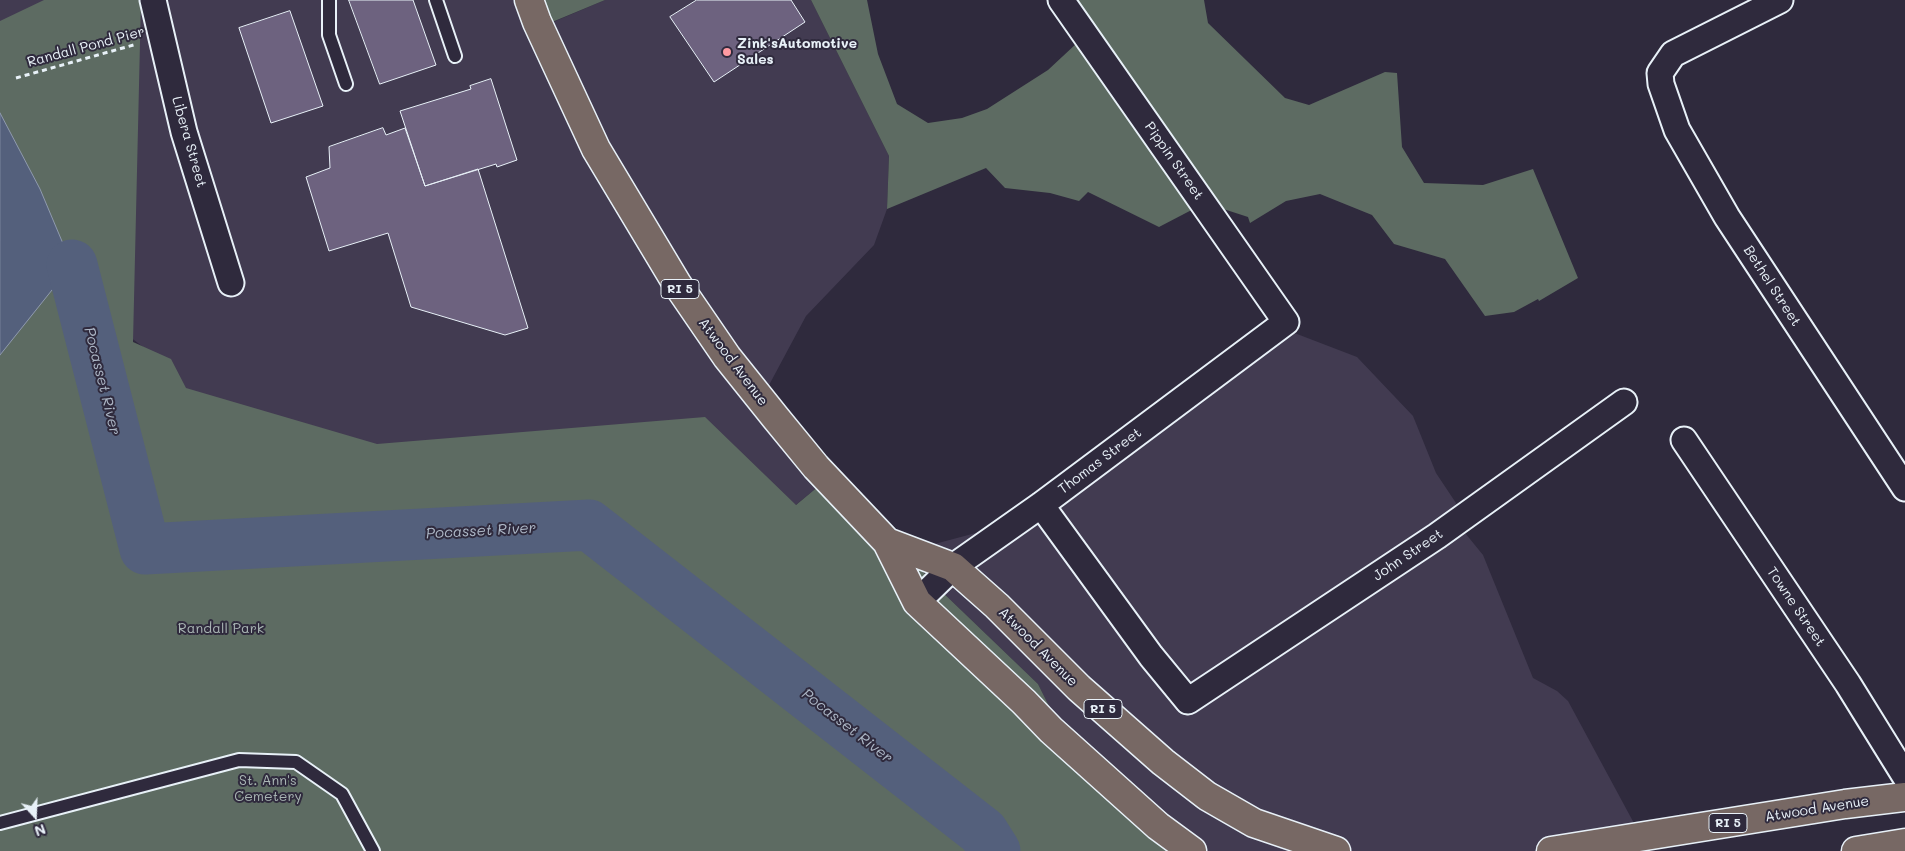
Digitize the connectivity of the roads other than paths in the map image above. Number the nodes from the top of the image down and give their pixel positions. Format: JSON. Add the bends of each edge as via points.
{"nodes":[{"id":1,"x":153,"y":0,"type":"edge"},
{"id":2,"x":329,"y":0,"type":"edge"},
{"id":3,"x":436,"y":0,"type":"edge"},
{"id":4,"x":529,"y":0,"type":"edge"},
{"id":5,"x":1061,"y":0,"type":"edge"},
{"id":6,"x":1780,"y":0,"type":"edge"},
{"id":7,"x":455,"y":56,"type":"dead end"},
{"id":8,"x":346,"y":84,"type":"dead end"},
{"id":9,"x":231,"y":283,"type":"dead end"},
{"id":10,"x":1286,"y":322,"type":"joint"},
{"id":11,"x":1624,"y":402,"type":"dead end"},
{"id":12,"x":1684,"y":440,"type":"dead end"},
{"id":13,"x":1905,"y":488,"type":"edge"},
{"id":14,"x":1041,"y":505,"type":"junction"},
{"id":15,"x":887,"y":542,"type":"junction"},
{"id":16,"x":954,"y":567,"type":"junction"},
{"id":17,"x":916,"y":602,"type":"junction"},
{"id":18,"x":1905,"y":776,"type":"edge"},
{"id":19,"x":1905,"y":797,"type":"edge"},
{"id":20,"x":0,"y":823,"type":"edge"},
{"id":21,"x":1905,"y":843,"type":"edge"},
{"id":22,"x":373,"y":851,"type":"edge"},
{"id":23,"x":1192,"y":851,"type":"edge"},
{"id":24,"x":1336,"y":851,"type":"edge"},
{"id":25,"x":1550,"y":851,"type":"edge"},
{"id":26,"x":1856,"y":851,"type":"edge"}],
"edges":[{"from":1,"to":9,"type":"street","name":"Libera Street","via":[[184,132]]},
{"from":2,"to":8,"type":"lane","via":[[329,35]]},
{"from":3,"to":7,"type":"lane"},
{"from":4,"to":15,"type":"main road","name":"Atwood Avenue","number":"RI 5","via":[[596,149],[677,284],[727,357],[775,417],[816,467]]},
{"from":5,"to":10,"type":"street","name":"Pippin Street"},
{"from":6,"to":13,"type":"street","name":"Bethel Street","via":[[1674,54],[1660,73],[1661,84],[1677,130],[1727,217]]},
{"from":10,"to":14,"type":"street","name":"Thomas Street"},
{"from":11,"to":14,"type":"street","name":"John Street","via":[[1437,536],[1188,702]]},
{"from":12,"to":18,"type":"street","name":"Towne Street","via":[[1848,684]]},
{"from":14,"to":16,"type":"street","name":"Thomas Street"},
{"from":15,"to":16,"type":"main road","name":"Atwood Avenue","number":"RI 5"},
{"from":15,"to":17,"type":"main road","name":"Atwood Avenue","number":"RI 5"},
{"from":16,"to":17,"type":"street","name":"Thomas Street"},
{"from":16,"to":24,"type":"main road","name":"Atwood Avenue","number":"RI 5","via":[[1079,688],[1163,762],[1208,796],[1254,823]]},
{"from":17,"to":23,"type":"main road","name":"Atwood Avenue","number":"RI 5","via":[[1051,730],[1158,826]]},
{"from":19,"to":25,"type":"main road","name":"Atwood Avenue","number":"RI 5"},
{"from":20,"to":22,"type":"lane","via":[[239,760],[296,762],[342,794]]},
{"from":21,"to":26,"type":"main road"}]}
